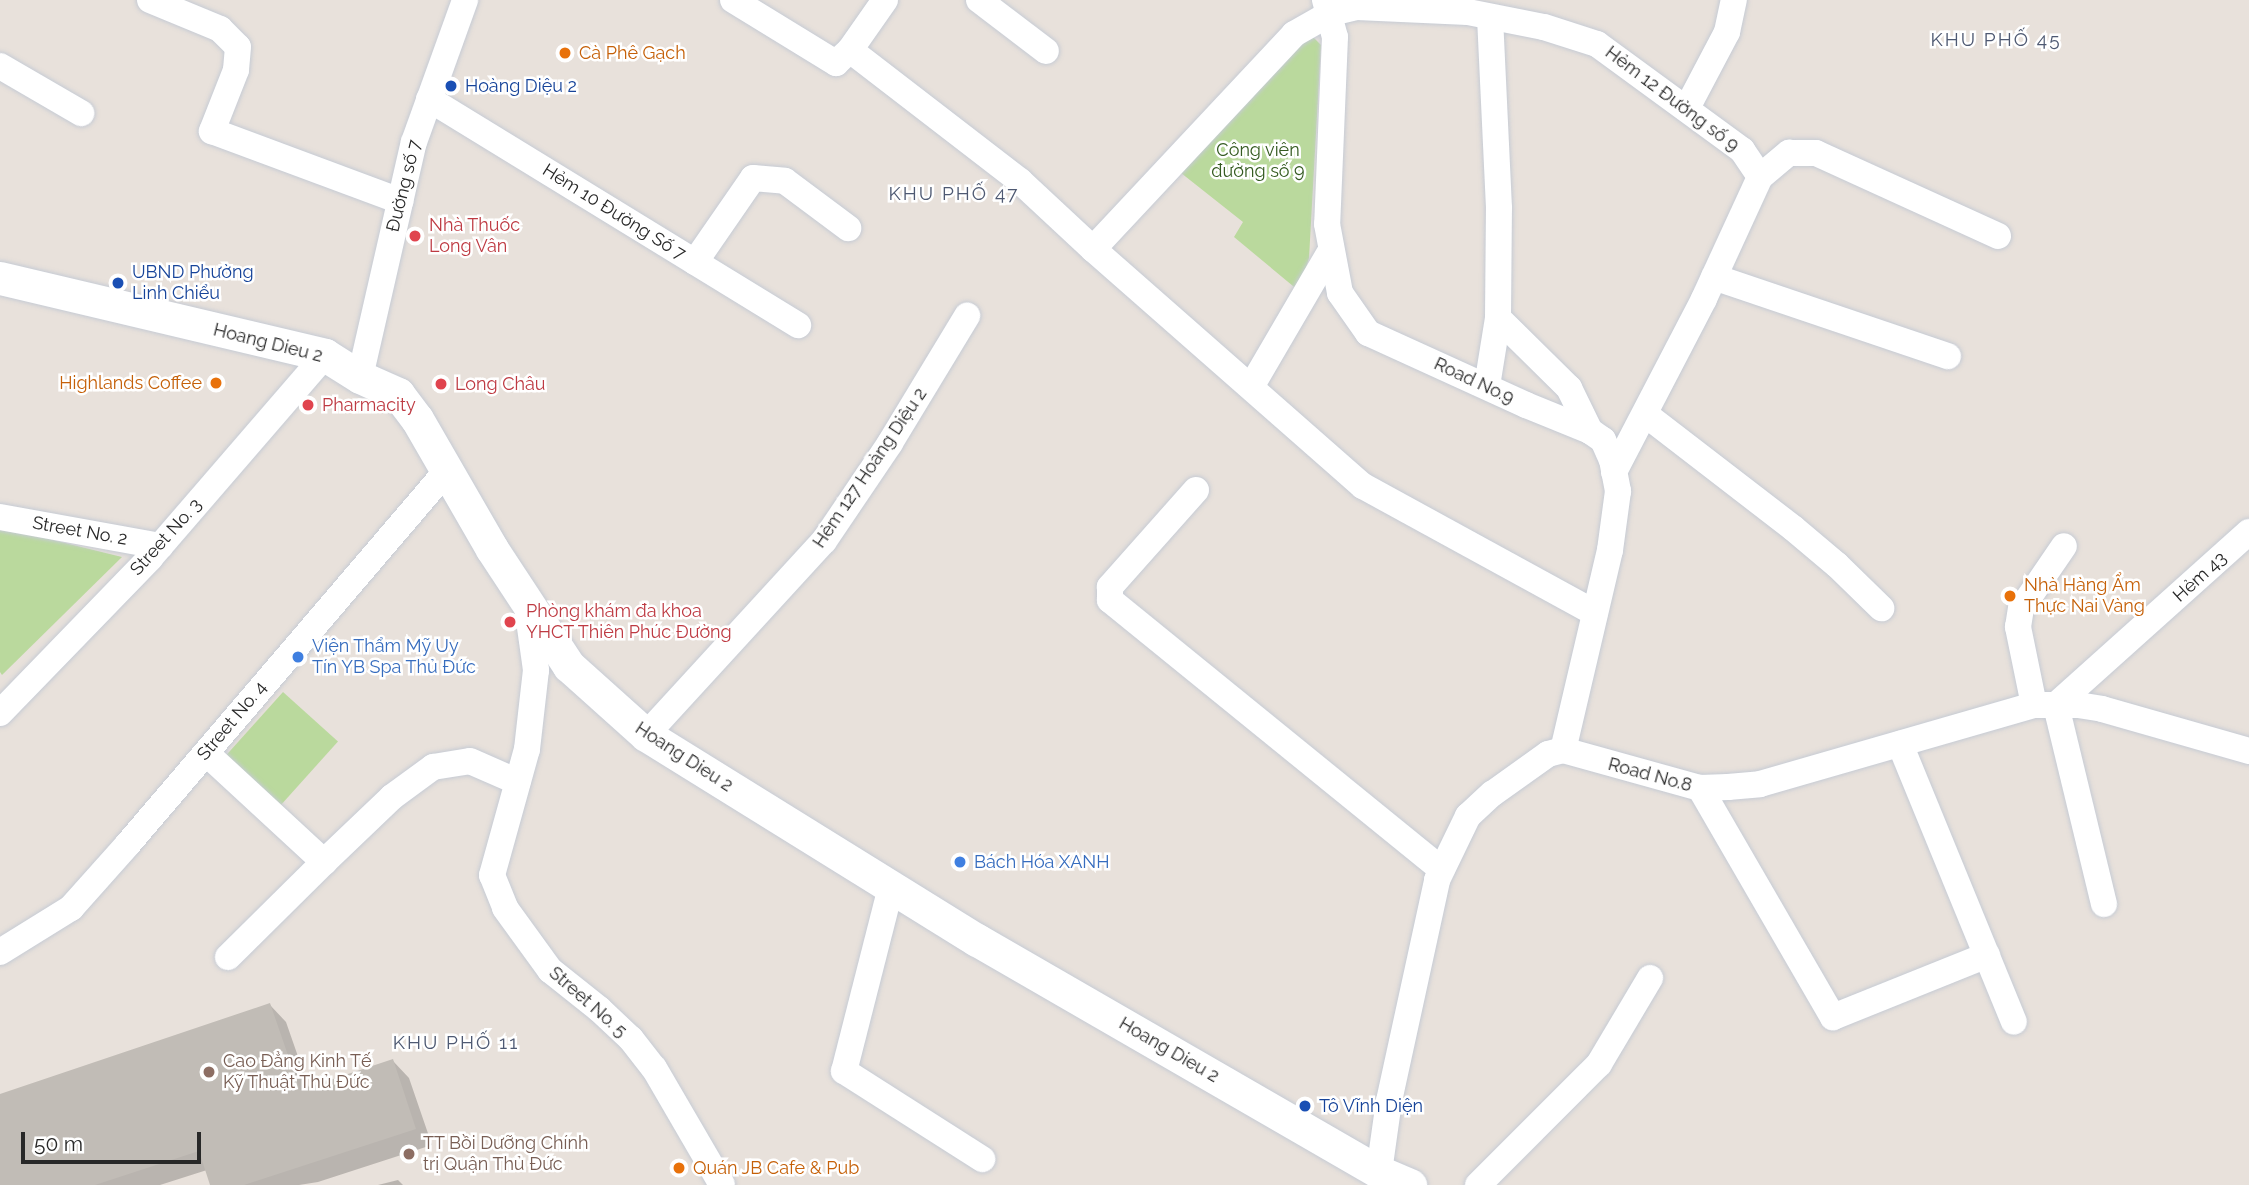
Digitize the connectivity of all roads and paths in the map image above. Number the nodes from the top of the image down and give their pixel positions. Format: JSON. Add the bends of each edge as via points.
{"nodes":[{"id":1,"x":150,"y":0,"type":"edge"},
{"id":2,"x":465,"y":0,"type":"edge"},
{"id":3,"x":733,"y":0,"type":"edge"},
{"id":4,"x":885,"y":0,"type":"edge"},
{"id":5,"x":979,"y":0,"type":"edge"},
{"id":6,"x":1734,"y":0,"type":"edge"},
{"id":7,"x":1328,"y":6,"type":"edge"},
{"id":8,"x":1490,"y":17,"type":"junction"},
{"id":9,"x":850,"y":50,"type":"junction"},
{"id":10,"x":1046,"y":51,"type":"dead end"},
{"id":11,"x":0,"y":66,"type":"edge"},
{"id":12,"x":429,"y":99,"type":"junction"},
{"id":13,"x":1687,"y":108,"type":"junction"},
{"id":14,"x":81,"y":113,"type":"dead end"},
{"id":15,"x":1760,"y":177,"type":"junction"},
{"id":16,"x":400,"y":201,"type":"junction"},
{"id":17,"x":848,"y":228,"type":"dead end"},
{"id":18,"x":1998,"y":236,"type":"dead end"},
{"id":19,"x":1093,"y":249,"type":"junction"},
{"id":20,"x":1330,"y":251,"type":"junction"},
{"id":21,"x":695,"y":262,"type":"junction"},
{"id":22,"x":1714,"y":277,"type":"junction"},
{"id":23,"x":0,"y":278,"type":"edge"},
{"id":24,"x":967,"y":316,"type":"dead end"},
{"id":25,"x":1498,"y":318,"type":"junction"},
{"id":26,"x":798,"y":325,"type":"dead end"},
{"id":27,"x":325,"y":355,"type":"junction"},
{"id":28,"x":1948,"y":356,"type":"dead end"},
{"id":29,"x":360,"y":377,"type":"junction"},
{"id":30,"x":1487,"y":386,"type":"junction"},
{"id":31,"x":1251,"y":387,"type":"junction"},
{"id":32,"x":1645,"y":414,"type":"junction"},
{"id":33,"x":1590,"y":430,"type":"junction"},
{"id":34,"x":447,"y":470,"type":"junction"},
{"id":35,"x":1614,"y":472,"type":"junction"},
{"id":36,"x":1196,"y":491,"type":"dead end"},
{"id":37,"x":0,"y":517,"type":"edge"},
{"id":38,"x":2249,"y":532,"type":"edge"},
{"id":39,"x":160,"y":546,"type":"junction"},
{"id":40,"x":2064,"y":546,"type":"dead end"},
{"id":41,"x":527,"y":604,"type":"junction"},
{"id":42,"x":1881,"y":608,"type":"dead end"},
{"id":43,"x":1595,"y":613,"type":"junction"},
{"id":44,"x":4,"y":699,"type":"edge"},
{"id":45,"x":2045,"y":705,"type":"junction"},
{"id":46,"x":646,"y":735,"type":"junction"},
{"id":47,"x":1900,"y":744,"type":"junction"},
{"id":48,"x":1563,"y":750,"type":"junction"},
{"id":49,"x":2249,"y":751,"type":"edge"},
{"id":50,"x":206,"y":753,"type":"junction"},
{"id":51,"x":518,"y":782,"type":"junction"},
{"id":52,"x":1700,"y":789,"type":"junction"},
{"id":53,"x":324,"y":862,"type":"junction"},
{"id":54,"x":1441,"y":869,"type":"junction"},
{"id":55,"x":891,"y":887,"type":"junction"},
{"id":56,"x":2104,"y":904,"type":"dead end"},
{"id":57,"x":1,"y":950,"type":"edge"},
{"id":58,"x":1987,"y":955,"type":"junction"},
{"id":59,"x":228,"y":957,"type":"dead end"},
{"id":60,"x":1650,"y":978,"type":"dead end"},
{"id":61,"x":2014,"y":1022,"type":"dead end"},
{"id":62,"x":982,"y":1159,"type":"dead end"},
{"id":63,"x":1373,"y":1178,"type":"edge"},
{"id":64,"x":722,"y":1185,"type":"edge"},
{"id":65,"x":1410,"y":1185,"type":"edge"},
{"id":66,"x":1478,"y":1185,"type":"edge"}],
"edges":[{"from":1,"to":16,"type":"street","via":[[220,29],[238,47],[236,70],[212,131]]},
{"from":2,"to":12,"type":"street","name":"Đường số 7"},
{"from":3,"to":9,"type":"street","via":[[836,63]]},
{"from":4,"to":9,"type":"street"},
{"from":5,"to":10,"type":"street"},
{"from":6,"to":13,"type":"street","via":[[1727,32]]},
{"from":7,"to":8,"type":"street","name":"Hẻm 12 Đường số 9"},
{"from":7,"to":19,"type":"street","via":[[1294,34]]},
{"from":7,"to":20,"type":"street","name":"Road No.9","via":[[1335,37],[1327,223]]},
{"from":8,"to":13,"type":"street","name":"Hẻm 12 Đường số 9","via":[[1544,27],[1597,44]]},
{"from":8,"to":25,"type":"street","via":[[1499,208]]},
{"from":9,"to":19,"type":"street","via":[[1020,181]]},
{"from":11,"to":14,"type":"street"},
{"from":12,"to":16,"type":"street","name":"Đường số 7"},
{"from":12,"to":21,"type":"street","name":"Hẻm 10 Đường Số 7"},
{"from":13,"to":15,"type":"street","name":"Hẻm 12 Đường số 9","via":[[1742,150]]},
{"from":15,"to":18,"type":"street","via":[[1788,153],[1816,153]]},
{"from":15,"to":22,"type":"street"},
{"from":16,"to":29,"type":"street","name":"Đường số 7"},
{"from":17,"to":21,"type":"street","via":[[785,181],[753,178]]},
{"from":19,"to":31,"type":"street"},
{"from":20,"to":30,"type":"street","name":"Road No.9","via":[[1340,293],[1368,333]]},
{"from":20,"to":31,"type":"street"},
{"from":21,"to":26,"type":"street","name":"Hẻm 10 Đường Số 7"},
{"from":22,"to":28,"type":"street"},
{"from":22,"to":32,"type":"street"},
{"from":23,"to":27,"type":"street","name":"Hoang Dieu 2"},
{"from":24,"to":46,"type":"street","name":"Hẻm 127 Hoàng Diệu 2","via":[[824,541]]},
{"from":25,"to":30,"type":"street"},
{"from":25,"to":33,"type":"street","via":[[1569,388]]},
{"from":27,"to":29,"type":"street","name":"Hoang Dieu 2"},
{"from":27,"to":39,"type":"street","name":"Street No. 3"},
{"from":29,"to":34,"type":"street","name":"Hoang Dieu 2","via":[[398,394]]},
{"from":30,"to":33,"type":"street","name":"Road No.9"},
{"from":31,"to":43,"type":"street","via":[[1363,486]]},
{"from":32,"to":35,"type":"street"},
{"from":32,"to":42,"type":"street","via":[[1793,528]]},
{"from":33,"to":35,"type":"street","via":[[1603,440]]},
{"from":34,"to":41,"type":"street","name":"Hoang Dieu 2"},
{"from":34,"to":50,"type":"street","name":"Street No. 4"},
{"from":35,"to":43,"type":"street","via":[[1618,491]]},
{"from":36,"to":54,"type":"street","via":[[1110,587],[1110,600]]},
{"from":37,"to":39,"type":"street","name":"Street No. 2"},
{"from":38,"to":45,"type":"street","name":"Hẻm 43"},
{"from":39,"to":44,"type":"street","name":"Street No. 3"},
{"from":40,"to":45,"type":"street","via":[[2021,609],[2018,627]]},
{"from":41,"to":46,"type":"street","name":"Hoang Dieu 2","via":[[569,666]]},
{"from":41,"to":51,"type":"street","name":"Street No. 5","via":[[536,670],[527,749]]},
{"from":43,"to":48,"type":"street"},
{"from":45,"to":47,"type":"street","name":"Road No.8"},
{"from":45,"to":49,"type":"street","name":"Road No.8","via":[[2078,705],[2131,716]]},
{"from":45,"to":56,"type":"street"},
{"from":46,"to":55,"type":"street","name":"Hoang Dieu 2"},
{"from":47,"to":52,"type":"street","name":"Road No.8","via":[[1760,784]]},
{"from":47,"to":58,"type":"street"},
{"from":48,"to":52,"type":"street","name":"Road No.8"},
{"from":48,"to":54,"type":"street","via":[[1527,767],[1468,816]]},
{"from":50,"to":53,"type":"street"},
{"from":50,"to":57,"type":"street","name":"Street No. 4","via":[[71,908]]},
{"from":51,"to":53,"type":"street","via":[[470,761],[433,766],[392,797]]},
{"from":51,"to":64,"type":"street","name":"Street No. 5","via":[[492,875],[505,908],[550,970],[599,1009],[646,1058]]},
{"from":52,"to":58,"type":"street","via":[[1833,1017]]},
{"from":53,"to":59,"type":"street"},
{"from":54,"to":63,"type":"street"},
{"from":55,"to":62,"type":"street","via":[[844,1070]]},
{"from":55,"to":63,"type":"street","name":"Hoang Dieu 2"},
{"from":58,"to":61,"type":"street"},
{"from":60,"to":66,"type":"street","via":[[1599,1064]]},
{"from":63,"to":65,"type":"street","name":"Hoang Dieu 2"}]}
